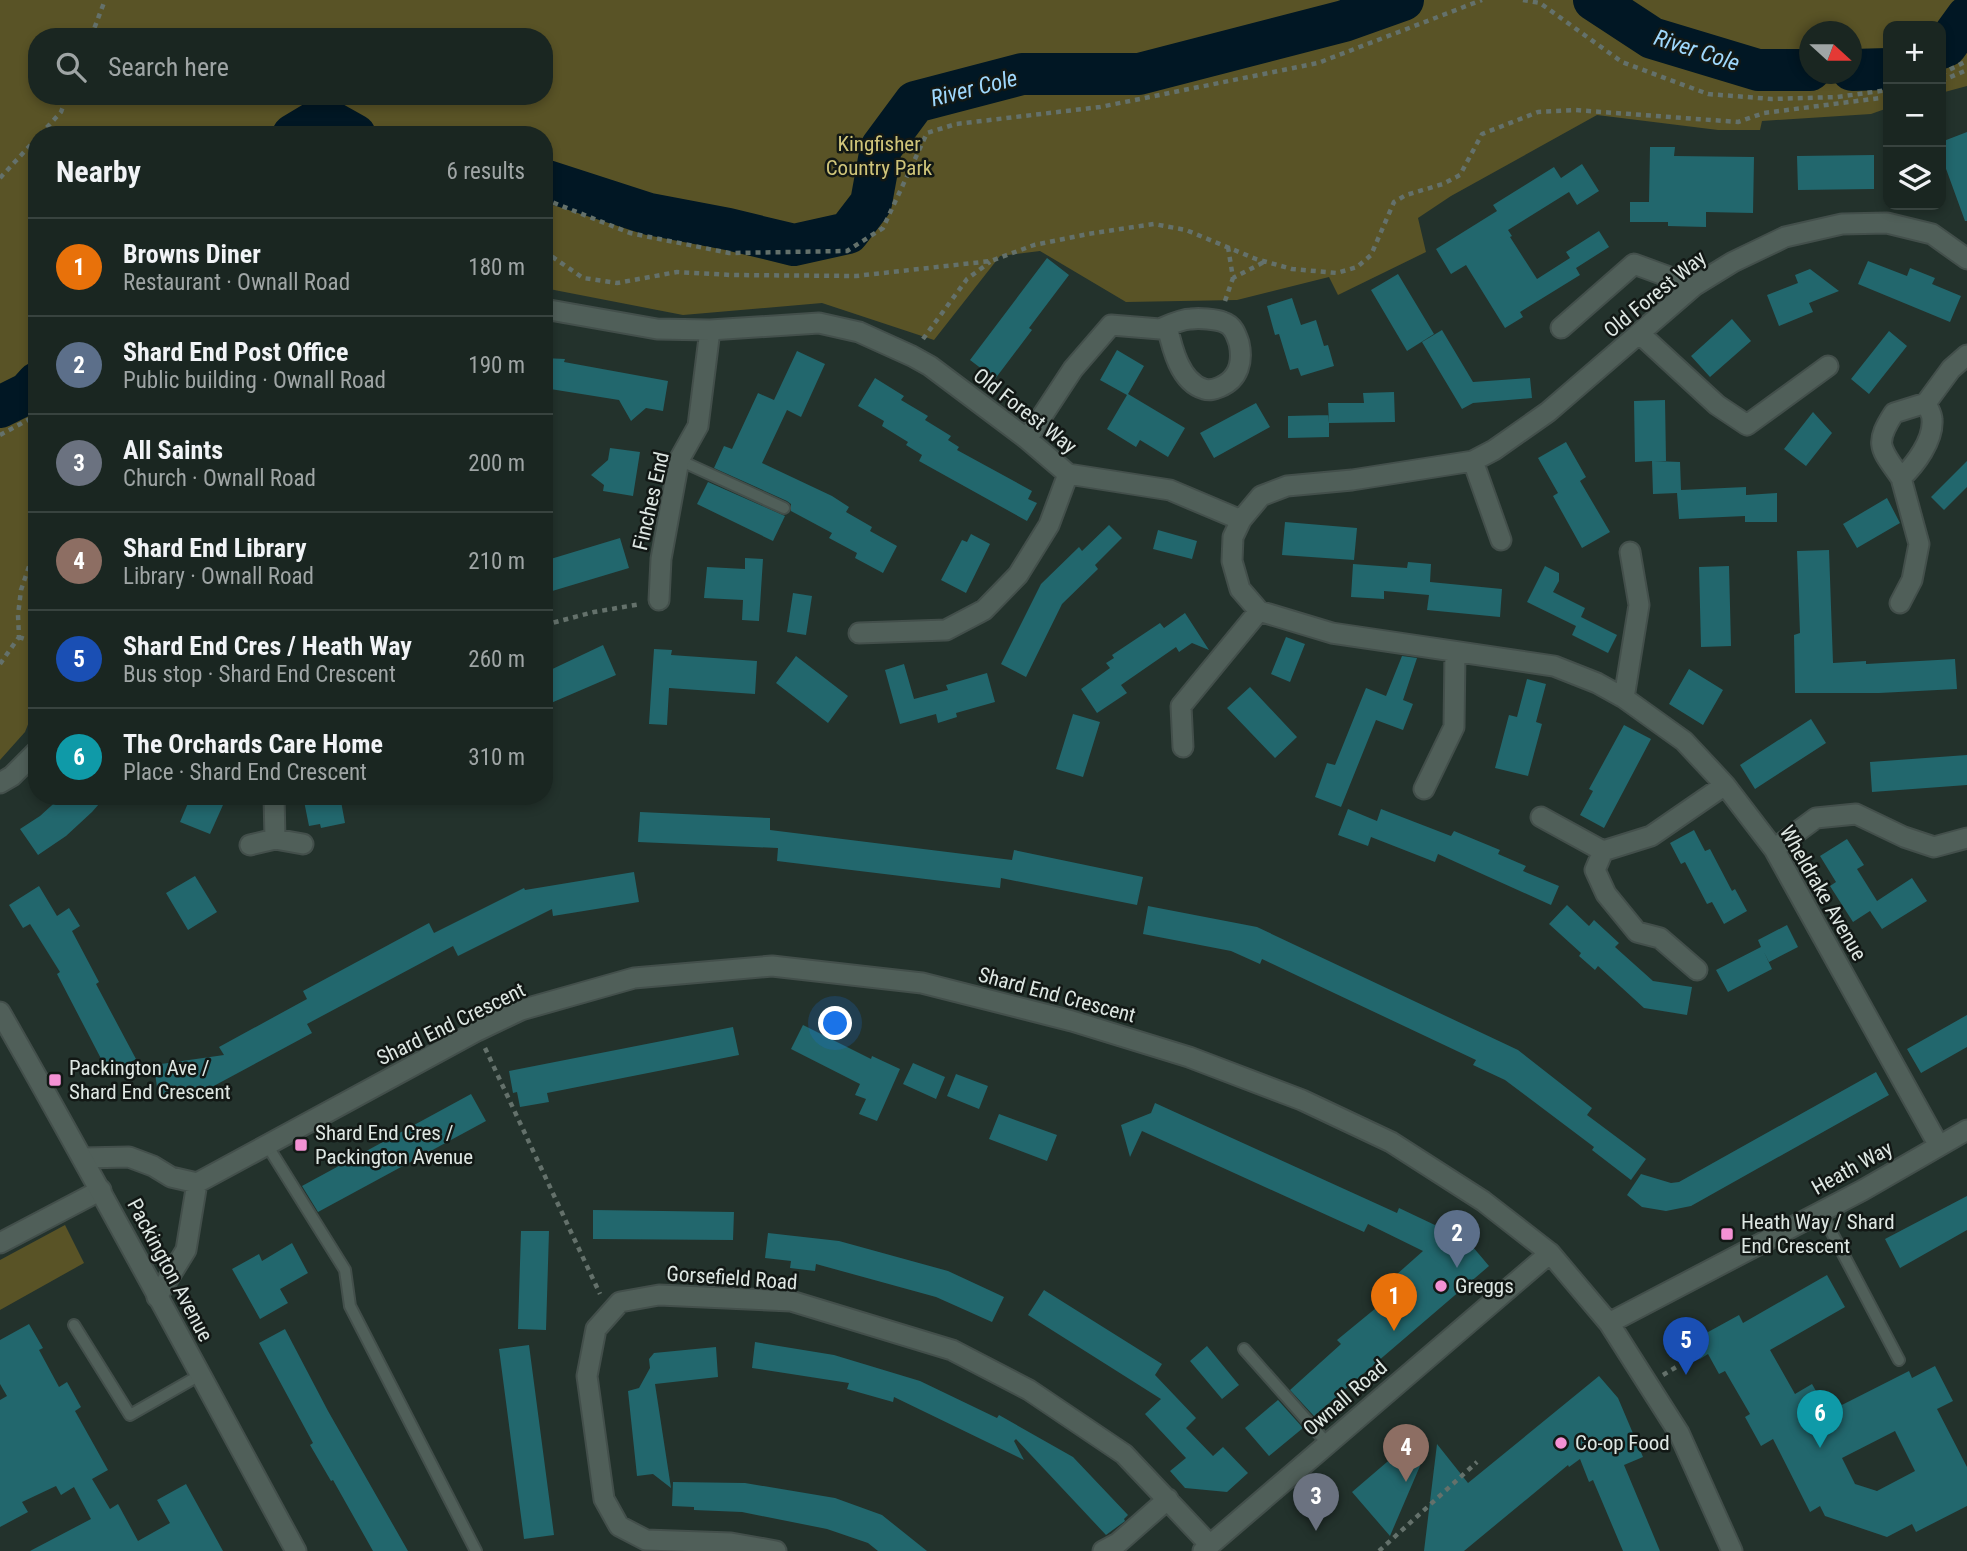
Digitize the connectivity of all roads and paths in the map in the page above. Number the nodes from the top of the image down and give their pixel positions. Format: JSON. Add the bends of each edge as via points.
{"nodes":[{"id":1,"x":106,"y":0,"type":"edge"},
{"id":2,"x":1482,"y":0,"type":"edge"},
{"id":3,"x":1522,"y":0,"type":"edge"},
{"id":4,"x":95,"y":28,"type":"edge"},
{"id":5,"x":1967,"y":61,"type":"edge"},
{"id":6,"x":1967,"y":70,"type":"edge"},
{"id":7,"x":1946,"y":72,"type":"edge"},
{"id":8,"x":1946,"y":78,"type":"edge"},
{"id":9,"x":1883,"y":91,"type":"edge"},
{"id":10,"x":1883,"y":98,"type":"edge"},
{"id":11,"x":64,"y":105,"type":"edge"},
{"id":12,"x":48,"y":126,"type":"edge"},
{"id":13,"x":28,"y":148,"type":"edge"},
{"id":14,"x":0,"y":178,"type":"edge"},
{"id":15,"x":553,"y":203,"type":"edge"},
{"id":16,"x":1228,"y":247,"type":"junction"},
{"id":17,"x":553,"y":257,"type":"edge"},
{"id":18,"x":1967,"y":259,"type":"edge"},
{"id":19,"x":990,"y":261,"type":"junction"},
{"id":20,"x":1265,"y":261,"type":"junction"},
{"id":21,"x":1694,"y":286,"type":"junction"},
{"id":22,"x":553,"y":311,"type":"edge"},
{"id":23,"x":1167,"y":326,"type":"dead end"},
{"id":24,"x":1561,"y":328,"type":"dead end"},
{"id":25,"x":710,"y":330,"type":"junction"},
{"id":26,"x":1640,"y":334,"type":"junction"},
{"id":27,"x":1967,"y":355,"type":"edge"},
{"id":28,"x":912,"y":356,"type":"junction"},
{"id":29,"x":1828,"y":366,"type":"dead end"},
{"id":30,"x":1926,"y":403,"type":"junction"},
{"id":31,"x":28,"y":420,"type":"edge"},
{"id":32,"x":0,"y":435,"type":"edge"},
{"id":33,"x":1027,"y":439,"type":"junction"},
{"id":34,"x":679,"y":460,"type":"junction"},
{"id":35,"x":1473,"y":461,"type":"junction"},
{"id":36,"x":1068,"y":474,"type":"junction"},
{"id":37,"x":1901,"y":478,"type":"junction"},
{"id":38,"x":784,"y":508,"type":"dead end"},
{"id":39,"x":1241,"y":520,"type":"junction"},
{"id":40,"x":1501,"y":540,"type":"dead end"},
{"id":41,"x":1630,"y":552,"type":"dead end"},
{"id":42,"x":28,"y":569,"type":"edge"},
{"id":43,"x":659,"y":600,"type":"joint"},
{"id":44,"x":1900,"y":603,"type":"dead end"},
{"id":45,"x":1259,"y":611,"type":"junction"},
{"id":46,"x":553,"y":623,"type":"edge"},
{"id":47,"x":859,"y":633,"type":"dead end"},
{"id":48,"x":19,"y":637,"type":"junction"},
{"id":49,"x":28,"y":640,"type":"edge"},
{"id":50,"x":1455,"y":652,"type":"junction"},
{"id":51,"x":0,"y":664,"type":"edge"},
{"id":52,"x":1624,"y":698,"type":"junction"},
{"id":53,"x":1183,"y":747,"type":"dead end"},
{"id":54,"x":28,"y":760,"type":"edge"},
{"id":55,"x":0,"y":783,"type":"edge"},
{"id":56,"x":1725,"y":785,"type":"junction"},
{"id":57,"x":1424,"y":789,"type":"dead end"},
{"id":58,"x":274,"y":805,"type":"edge"},
{"id":59,"x":1541,"y":817,"type":"dead end"},
{"id":60,"x":1967,"y":838,"type":"edge"},
{"id":61,"x":275,"y":839,"type":"junction"},
{"id":62,"x":303,"y":844,"type":"dead end"},
{"id":63,"x":250,"y":845,"type":"dead end"},
{"id":64,"x":1774,"y":849,"type":"junction"},
{"id":65,"x":1604,"y":851,"type":"junction"},
{"id":66,"x":1697,"y":970,"type":"dead end"},
{"id":67,"x":0,"y":1012,"type":"edge"},
{"id":68,"x":477,"y":1031,"type":"junction"},
{"id":69,"x":1967,"y":1130,"type":"edge"},
{"id":70,"x":267,"y":1145,"type":"junction"},
{"id":71,"x":1939,"y":1146,"type":"junction"},
{"id":72,"x":83,"y":1158,"type":"junction"},
{"id":73,"x":197,"y":1184,"type":"junction"},
{"id":74,"x":101,"y":1189,"type":"junction"},
{"id":75,"x":1821,"y":1212,"type":"junction"},
{"id":76,"x":0,"y":1242,"type":"edge"},
{"id":77,"x":1550,"y":1253,"type":"junction"},
{"id":78,"x":157,"y":1297,"type":"junction"},
{"id":79,"x":612,"y":1310,"type":"junction"},
{"id":80,"x":1609,"y":1323,"type":"junction"},
{"id":81,"x":74,"y":1325,"type":"dead end"},
{"id":82,"x":1244,"y":1349,"type":"dead end"},
{"id":83,"x":1899,"y":1360,"type":"dead end"},
{"id":84,"x":200,"y":1375,"type":"junction"},
{"id":85,"x":1327,"y":1443,"type":"junction"},
{"id":86,"x":1477,"y":1462,"type":"dead end"},
{"id":87,"x":1168,"y":1499,"type":"junction"},
{"id":88,"x":1206,"y":1548,"type":"edge"},
{"id":89,"x":296,"y":1551,"type":"edge"},
{"id":90,"x":476,"y":1551,"type":"edge"},
{"id":91,"x":776,"y":1551,"type":"edge"},
{"id":92,"x":1103,"y":1551,"type":"edge"},
{"id":93,"x":1379,"y":1551,"type":"edge"},
{"id":94,"x":1732,"y":1551,"type":"edge"}],
"edges":[{"from":1,"to":4,"type":"path"},
{"from":2,"to":15,"type":"path","via":[[1318,63],[1100,107],[956,124],[927,133],[883,228],[847,251],[729,253],[630,233]]},
{"from":3,"to":9,"type":"path","via":[[1540,3],[1622,62],[1708,94],[1772,99]]},
{"from":5,"to":7,"type":"path"},
{"from":6,"to":8,"type":"path"},
{"from":10,"to":20,"type":"path","via":[[1764,113],[1738,122],[1575,110],[1538,112],[1482,134],[1460,175],[1394,202],[1371,255],[1357,267],[1317,273]]},
{"from":11,"to":12,"type":"path"},
{"from":13,"to":14,"type":"path"},
{"from":16,"to":19,"type":"path","via":[[1154,224],[1034,245]]},
{"from":16,"to":20,"type":"path"},
{"from":16,"to":20,"type":"path","via":[[1233,278]]},
{"from":17,"to":19,"type":"path","via":[[583,278],[617,283],[677,272],[856,276]]},
{"from":18,"to":21,"type":"street","name":"Old Forest Way","via":[[1931,234],[1887,223],[1842,224],[1785,237]]},
{"from":19,"to":28,"type":"path","via":[[967,279]]},
{"from":21,"to":24,"type":"street","via":[[1634,264]]},
{"from":21,"to":26,"type":"street","name":"Old Forest Way"},
{"from":22,"to":25,"type":"street","name":"Old Forest Way","via":[[657,329]]},
{"from":23,"to":33,"type":"street","via":[[1111,325],[1073,369]]},
{"from":25,"to":28,"type":"street","name":"Old Forest Way","via":[[818,323],[859,332]]},
{"from":25,"to":34,"type":"street","name":"Finches End","via":[[698,426]]},
{"from":26,"to":29,"type":"street","via":[[1717,405],[1747,425]]},
{"from":26,"to":35,"type":"street","name":"Old Forest Way","via":[[1548,412]]},
{"from":27,"to":30,"type":"street"},
{"from":28,"to":33,"type":"street","name":"Old Forest Way"},
{"from":30,"to":37,"type":"street","via":[[1932,420],[1925,447]]},
{"from":30,"to":37,"type":"street","via":[[1894,413],[1882,431],[1884,454]]},
{"from":31,"to":32,"type":"path"},
{"from":33,"to":36,"type":"street","name":"Old Forest Way"},
{"from":34,"to":38,"type":"lane"},
{"from":34,"to":43,"type":"street","name":"Finches End","via":[[661,559]]},
{"from":35,"to":39,"type":"street","name":"Old Forest Way","via":[[1287,486],[1261,496]]},
{"from":35,"to":40,"type":"street"},
{"from":36,"to":39,"type":"street","name":"Old Forest Way","via":[[1170,491]]},
{"from":36,"to":47,"type":"street","via":[[1049,525],[1018,575],[984,610],[946,630]]},
{"from":37,"to":44,"type":"street","via":[[1919,544],[1912,580]]},
{"from":39,"to":45,"type":"street","via":[[1233,537],[1232,561],[1240,589]]},
{"from":41,"to":52,"type":"street","via":[[1639,605]]},
{"from":42,"to":48,"type":"path","via":[[21,590]]},
{"from":43,"to":46,"type":"path"},
{"from":45,"to":50,"type":"street","name":"Wheldrake Avenue","via":[[1332,633]]},
{"from":45,"to":53,"type":"street","via":[[1181,706]]},
{"from":48,"to":49,"type":"path"},
{"from":48,"to":51,"type":"path"},
{"from":50,"to":52,"type":"street","name":"Wheldrake Avenue","via":[[1554,666]]},
{"from":50,"to":57,"type":"street","via":[[1454,727]]},
{"from":52,"to":56,"type":"street","name":"Wheldrake Avenue","via":[[1684,741]]},
{"from":54,"to":55,"type":"street"},
{"from":56,"to":64,"type":"street","name":"Wheldrake Avenue"},
{"from":56,"to":65,"type":"street","via":[[1650,836]]},
{"from":58,"to":61,"type":"street"},
{"from":59,"to":65,"type":"street"},
{"from":60,"to":64,"type":"street","via":[[1934,847],[1856,814],[1816,818]]},
{"from":61,"to":62,"type":"street"},
{"from":61,"to":63,"type":"street"},
{"from":64,"to":71,"type":"street","name":"Wheldrake Avenue"},
{"from":65,"to":66,"type":"street","via":[[1595,870],[1606,894],[1637,932],[1660,938]]},
{"from":67,"to":72,"type":"street","name":"Packington Avenue"},
{"from":68,"to":70,"type":"street","name":"Shard End Crescent"},
{"from":68,"to":77,"type":"street","name":"Shard End Crescent","via":[[521,1010],[634,978],[772,966],[922,983],[1176,1053],[1302,1100],[1391,1142],[1483,1201]]},
{"from":68,"to":79,"type":"path","via":[[604,1302]]},
{"from":69,"to":71,"type":"street","name":"Heath Way"},
{"from":70,"to":73,"type":"street","name":"Shard End Crescent"},
{"from":70,"to":90,"type":"lane","via":[[345,1270],[349,1306]]},
{"from":71,"to":75,"type":"street","name":"Heath Way"},
{"from":72,"to":73,"type":"street","via":[[129,1157]]},
{"from":72,"to":74,"type":"street","name":"Packington Avenue"},
{"from":73,"to":78,"type":"street","via":[[186,1250]]},
{"from":74,"to":76,"type":"street"},
{"from":74,"to":78,"type":"street","name":"Packington Avenue"},
{"from":75,"to":80,"type":"street","name":"Heath Way"},
{"from":75,"to":83,"type":"lane"},
{"from":77,"to":80,"type":"street","name":"Shard End Crescent"},
{"from":77,"to":85,"type":"street","name":"Ownall Road"},
{"from":78,"to":84,"type":"street","name":"Packington Avenue"},
{"from":79,"to":87,"type":"street","name":"Gorsefield Road","via":[[620,1302],[659,1295],[791,1301],[952,1350],[1029,1390],[1124,1454]]},
{"from":79,"to":91,"type":"street","via":[[596,1329],[587,1376],[604,1499],[619,1525],[646,1540],[732,1543]]},
{"from":80,"to":94,"type":"street","name":"Shard End Crescent","via":[[1679,1433]]},
{"from":81,"to":84,"type":"lane","via":[[130,1415]]},
{"from":82,"to":85,"type":"lane"},
{"from":84,"to":89,"type":"street","name":"Packington Avenue"},
{"from":85,"to":88,"type":"street","name":"Ownall Road"},
{"from":86,"to":93,"type":"path"},
{"from":87,"to":88,"type":"street","name":"Gorsefield Road"},
{"from":87,"to":92,"type":"street"}]}
